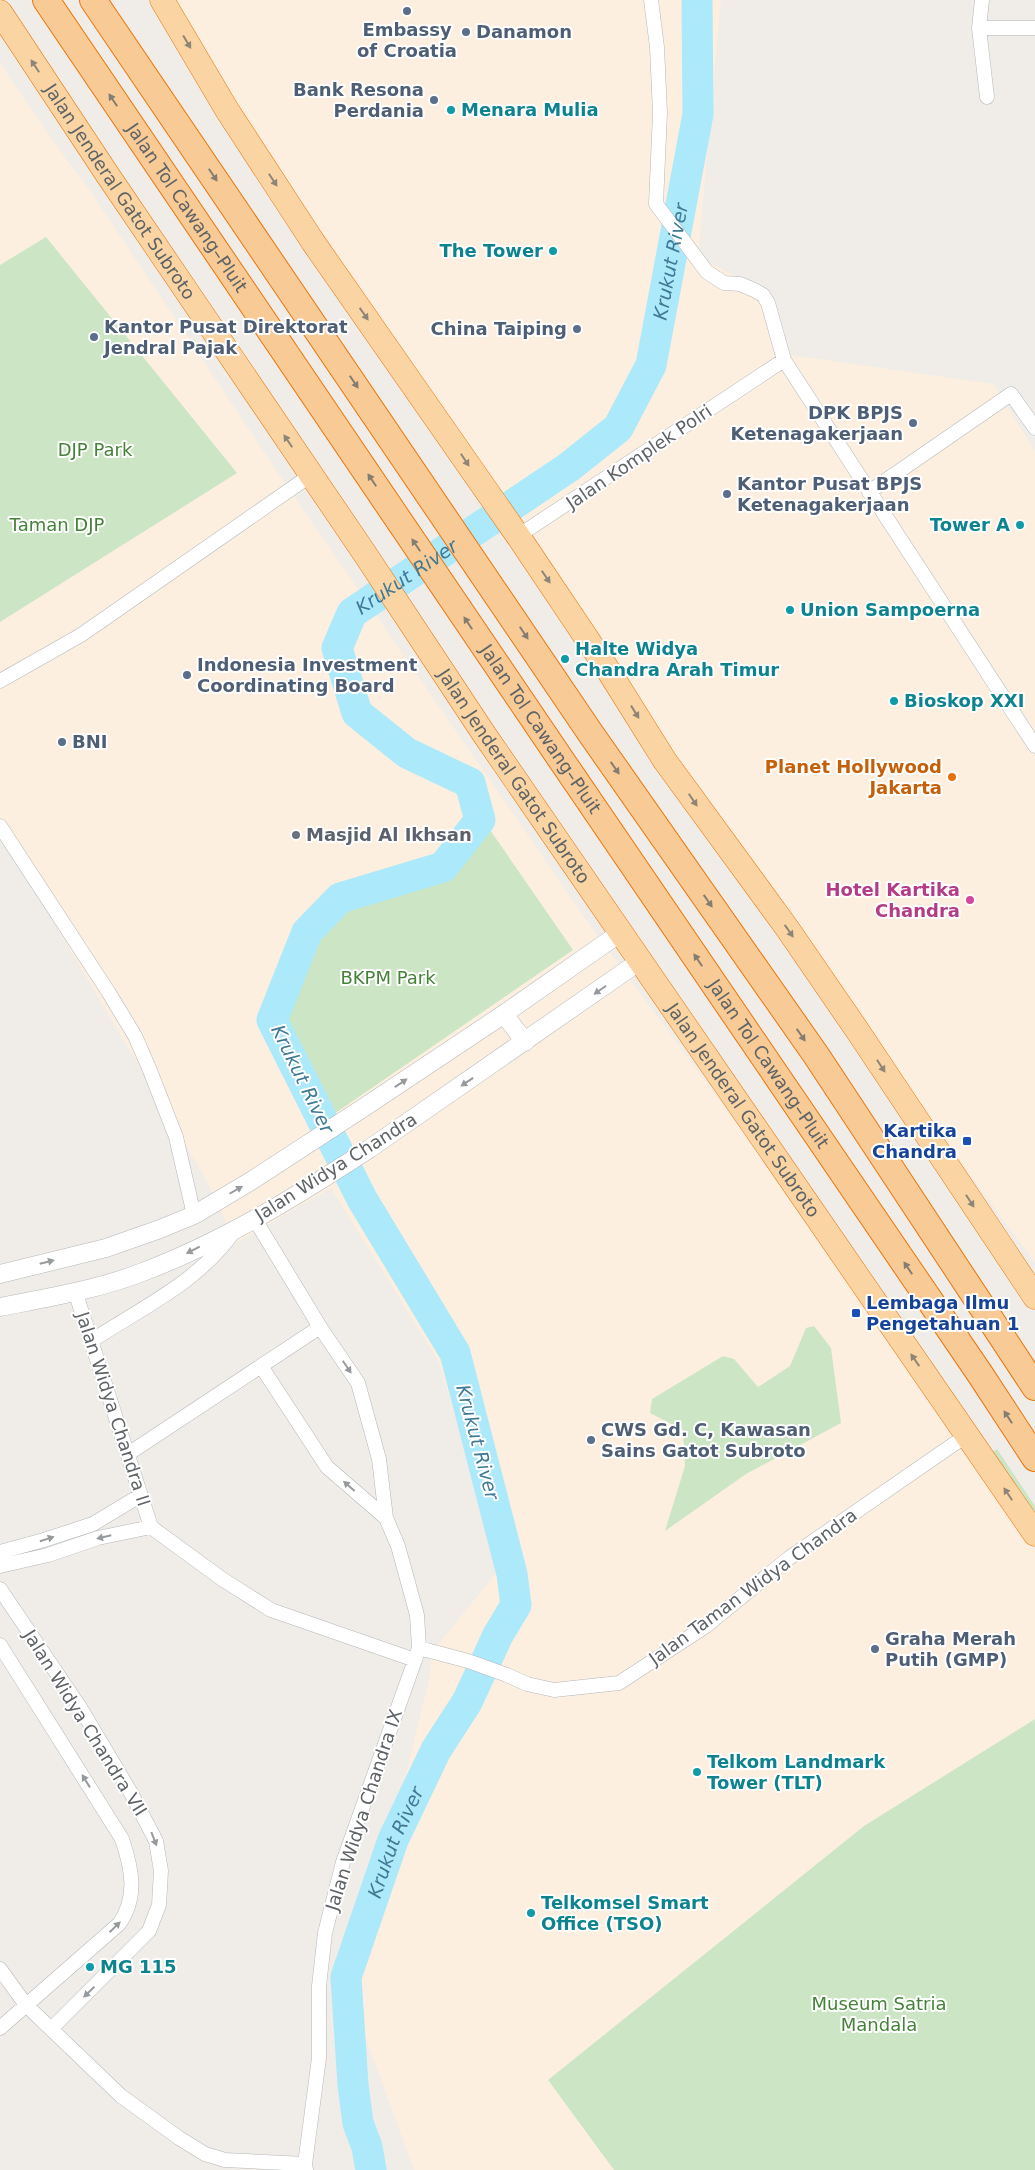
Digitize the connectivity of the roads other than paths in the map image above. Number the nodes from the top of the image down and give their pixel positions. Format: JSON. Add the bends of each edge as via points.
{"nodes":[{"id":1,"x":46,"y":0,"type":"edge"},
{"id":2,"x":93,"y":0,"type":"edge"},
{"id":3,"x":111,"y":0,"type":"edge"},
{"id":4,"x":162,"y":0,"type":"edge"},
{"id":5,"x":651,"y":0,"type":"edge"},
{"id":6,"x":982,"y":0,"type":"edge"},
{"id":7,"x":0,"y":12,"type":"edge"},
{"id":8,"x":979,"y":28,"type":"junction"},
{"id":9,"x":1035,"y":28,"type":"edge"},
{"id":10,"x":987,"y":97,"type":"dead end"},
{"id":11,"x":186,"y":135,"type":"junction"},
{"id":12,"x":784,"y":360,"type":"junction"},
{"id":13,"x":1035,"y":428,"type":"edge"},
{"id":14,"x":311,"y":475,"type":"junction"},
{"id":15,"x":869,"y":492,"type":"junction"},
{"id":16,"x":513,"y":529,"type":"junction"},
{"id":17,"x":0,"y":682,"type":"edge"},
{"id":18,"x":1035,"y":746,"type":"edge"},
{"id":19,"x":0,"y":826,"type":"edge"},
{"id":20,"x":620,"y":933,"type":"junction"},
{"id":21,"x":640,"y":962,"type":"junction"},
{"id":22,"x":504,"y":1014,"type":"junction"},
{"id":23,"x":525,"y":1042,"type":"junction"},
{"id":24,"x":194,"y":1215,"type":"junction"},
{"id":25,"x":254,"y":1218,"type":"junction"},
{"id":26,"x":237,"y":1228,"type":"junction"},
{"id":27,"x":0,"y":1274,"type":"edge"},
{"id":28,"x":75,"y":1291,"type":"junction"},
{"id":29,"x":1035,"y":1297,"type":"edge"},
{"id":30,"x":0,"y":1308,"type":"edge"},
{"id":31,"x":320,"y":1326,"type":"junction"},
{"id":32,"x":91,"y":1341,"type":"junction"},
{"id":33,"x":261,"y":1366,"type":"junction"},
{"id":34,"x":1035,"y":1387,"type":"edge"},
{"id":35,"x":967,"y":1435,"type":"junction"},
{"id":36,"x":128,"y":1454,"type":"junction"},
{"id":37,"x":1035,"y":1458,"type":"edge"},
{"id":38,"x":141,"y":1495,"type":"junction"},
{"id":39,"x":386,"y":1518,"type":"junction"},
{"id":40,"x":151,"y":1527,"type":"junction"},
{"id":41,"x":1035,"y":1534,"type":"edge"},
{"id":42,"x":0,"y":1552,"type":"edge"},
{"id":43,"x":0,"y":1566,"type":"edge"},
{"id":44,"x":0,"y":1589,"type":"edge"},
{"id":45,"x":0,"y":1645,"type":"edge"},
{"id":46,"x":417,"y":1654,"type":"junction"},
{"id":47,"x":0,"y":1969,"type":"edge"},
{"id":48,"x":26,"y":2005,"type":"junction"},
{"id":49,"x":1,"y":2024,"type":"edge"},
{"id":50,"x":51,"y":2028,"type":"junction"},
{"id":51,"x":306,"y":2167,"type":"edge"}],
"edges":[{"from":37,"to":1,"type":"highway","name":"Jalan Tol Cawang–Pluit","one_way":true},
{"from":2,"to":11,"type":"highway"},
{"from":3,"to":11,"type":"highway"},
{"from":4,"to":16,"type":"highway","one_way":true,"via":[[227,110],[314,242]]},
{"from":5,"to":12,"type":"street","via":[[660,113],[656,204],[707,272],[724,282],[740,284],[763,295]]},
{"from":6,"to":8,"type":"street"},
{"from":14,"to":7,"type":"highway","name":"Jalan Jenderal Gatot Subroto","one_way":true},
{"from":8,"to":9,"type":"street"},
{"from":8,"to":10,"type":"street"},
{"from":11,"to":34,"type":"highway","one_way":true,"via":[[591,734],[816,1055]]},
{"from":12,"to":15,"type":"street"},
{"from":12,"to":16,"type":"street","name":"Jalan Komplek Polri"},
{"from":13,"to":15,"type":"street","via":[[1011,394]]},
{"from":14,"to":17,"type":"street","via":[[80,635]]},
{"from":14,"to":20,"type":"highway","name":"Jalan Jenderal Gatot Subroto"},
{"from":15,"to":18,"type":"street"},
{"from":16,"to":29,"type":"highway","one_way":true,"via":[[665,761],[787,928]]},
{"from":19,"to":24,"type":"street","via":[[135,1036],[176,1137]]},
{"from":20,"to":21,"type":"highway","name":"Jalan Jenderal Gatot Subroto"},
{"from":20,"to":22,"type":"street","name":"Jalan Widya Chandra"},
{"from":21,"to":23,"type":"street","name":"Jalan Widya Chandra","one_way":true},
{"from":35,"to":21,"type":"highway","name":"Jalan Jenderal Gatot Subroto","one_way":true},
{"from":22,"to":23,"type":"street"},
{"from":24,"to":22,"type":"street","name":"Jalan Widya Chandra","one_way":true,"via":[[302,1148]]},
{"from":23,"to":25,"type":"street","name":"Jalan Widya Chandra","one_way":true,"via":[[326,1178]]},
{"from":27,"to":24,"type":"street","name":"Jalan Widya Chandra","one_way":true,"via":[[106,1248]]},
{"from":25,"to":26,"type":"street","name":"Jalan Widya Chandra"},
{"from":25,"to":31,"type":"street"},
{"from":26,"to":28,"type":"street","name":"Jalan Widya Chandra","one_way":true,"via":[[139,1274]]},
{"from":26,"to":32,"type":"street","via":[[191,1277]]},
{"from":28,"to":30,"type":"street","name":"Jalan Widya Chandra"},
{"from":28,"to":32,"type":"street","name":"Jalan Widya Chandra II"},
{"from":31,"to":33,"type":"street"},
{"from":31,"to":39,"type":"street","one_way":true,"via":[[358,1383],[379,1459]]},
{"from":32,"to":36,"type":"street","name":"Jalan Widya Chandra II"},
{"from":33,"to":36,"type":"street"},
{"from":39,"to":33,"type":"street","one_way":true,"via":[[328,1467]]},
{"from":41,"to":35,"type":"highway","name":"Jalan Jenderal Gatot Subroto","one_way":true},
{"from":35,"to":46,"type":"street","name":"Jalan Taman Widya Chandra","via":[[789,1558],[706,1626],[619,1683],[554,1690],[527,1684],[468,1662]]},
{"from":36,"to":38,"type":"street","name":"Jalan Widya Chandra II"},
{"from":38,"to":40,"type":"street","name":"Jalan Widya Chandra II"},
{"from":42,"to":38,"type":"street","one_way":true,"via":[[92,1524]]},
{"from":39,"to":46,"type":"street","via":[[398,1546],[417,1615]]},
{"from":40,"to":43,"type":"street","one_way":true,"via":[[98,1538],[48,1556]]},
{"from":40,"to":46,"type":"street","name":"Jalan Taman Widya Chandra","via":[[271,1610]]},
{"from":44,"to":50,"type":"street","name":"Jalan Widya Chandra VII","one_way":true,"via":[[131,1793],[156,1841],[161,1872],[159,1905],[149,1931]]},
{"from":48,"to":45,"type":"street","name":"Jalan Widya Chandra VII","one_way":true,"via":[[119,1924],[128,1912],[132,1886],[122,1839]]},
{"from":46,"to":51,"type":"street","name":"Jalan Widya Chandra IX","via":[[343,1862],[325,1933],[319,1986],[319,2058]]},
{"from":47,"to":48,"type":"street"},
{"from":48,"to":49,"type":"street","name":"Jalan Widya Chandra VII"},
{"from":48,"to":50,"type":"street"},
{"from":50,"to":51,"type":"street","via":[[121,2096],[205,2154],[226,2160]]}]}
